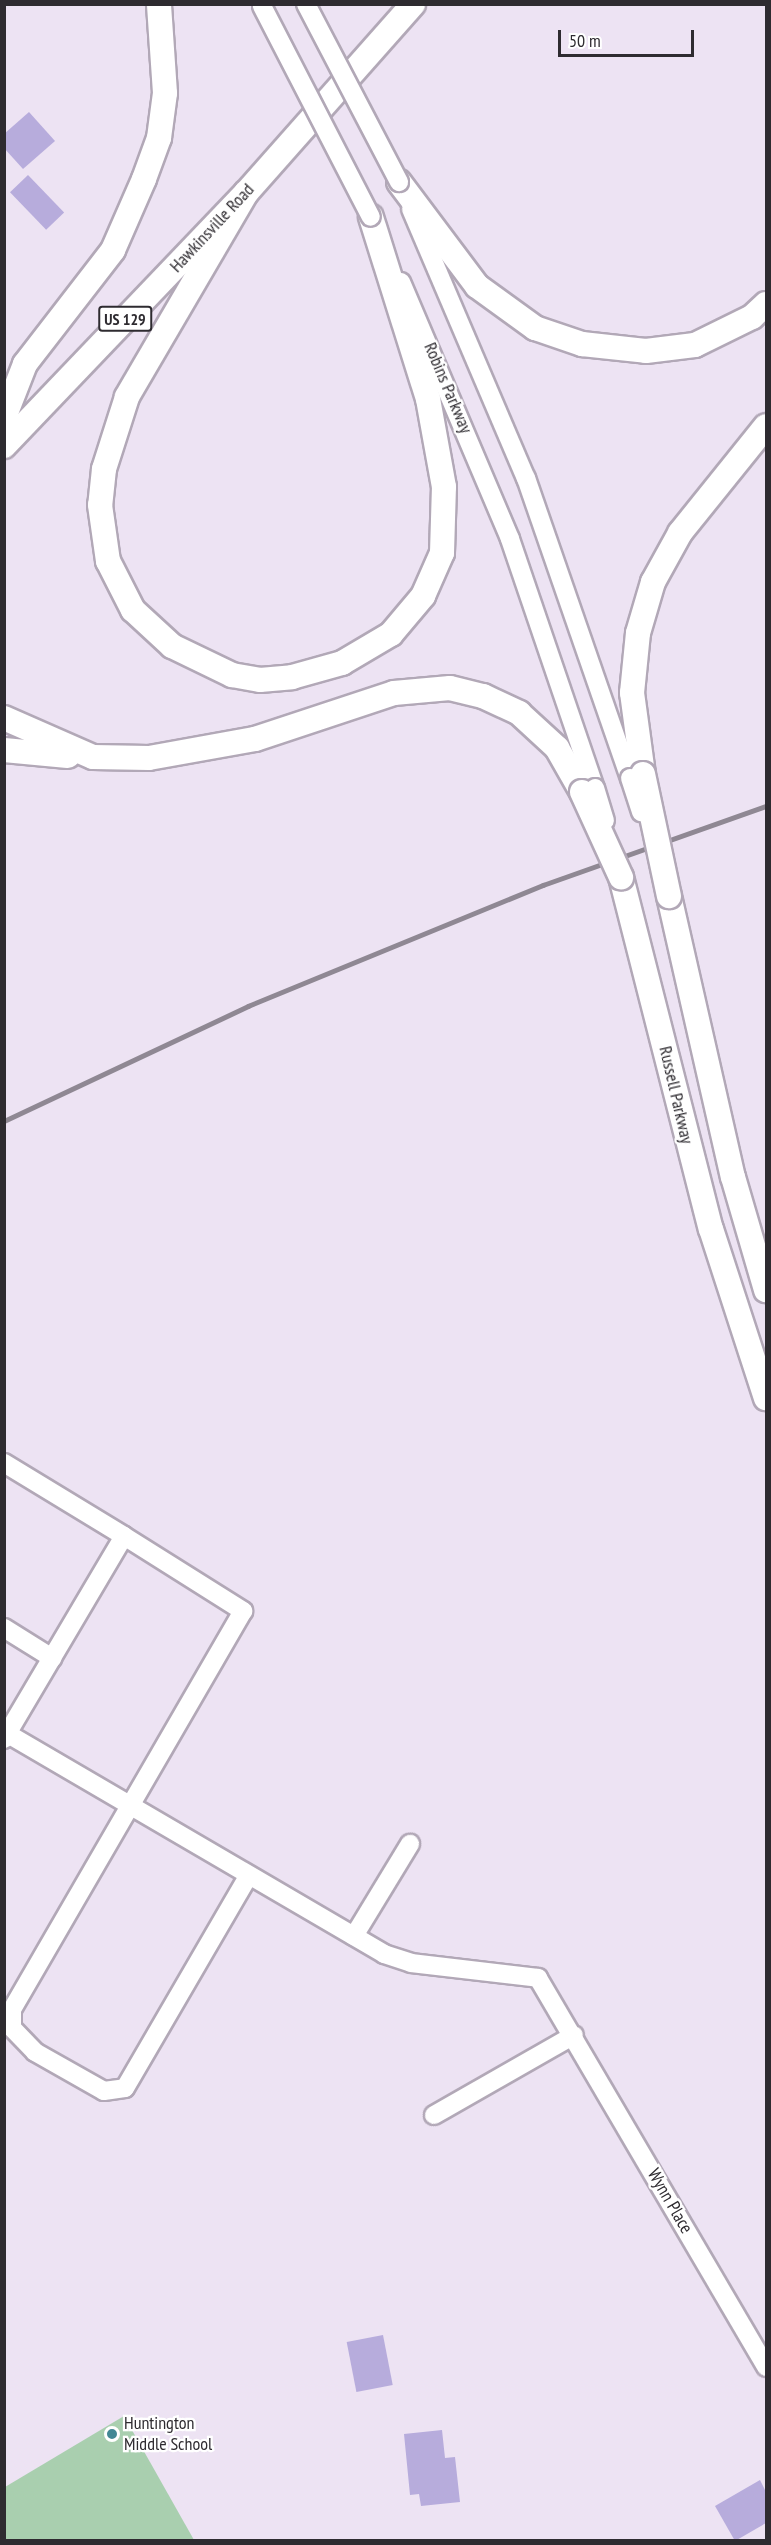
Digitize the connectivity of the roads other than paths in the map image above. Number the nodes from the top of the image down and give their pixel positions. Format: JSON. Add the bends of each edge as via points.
{"nodes":[{"id":1,"x":159,"y":4,"type":"edge"},
{"id":2,"x":306,"y":4,"type":"edge"},
{"id":3,"x":261,"y":5,"type":"edge"},
{"id":4,"x":413,"y":5,"type":"edge"},
{"id":5,"x":399,"y":182,"type":"junction"},
{"id":6,"x":246,"y":193,"type":"junction"},
{"id":7,"x":370,"y":217,"type":"junction"},
{"id":8,"x":766,"y":304,"type":"edge"},
{"id":9,"x":4,"y":418,"type":"edge"},
{"id":10,"x":766,"y":426,"type":"edge"},
{"id":11,"x":4,"y":446,"type":"edge"},
{"id":12,"x":4,"y":718,"type":"edge"},
{"id":13,"x":4,"y":750,"type":"edge"},
{"id":14,"x":93,"y":757,"type":"junction"},
{"id":15,"x":637,"y":776,"type":"junction"},
{"id":16,"x":589,"y":790,"type":"junction"},
{"id":17,"x":766,"y":1290,"type":"edge"},
{"id":18,"x":766,"y":1398,"type":"edge"},
{"id":19,"x":4,"y":1463,"type":"edge"},
{"id":20,"x":124,"y":1536,"type":"junction"},
{"id":21,"x":4,"y":1628,"type":"edge"},
{"id":22,"x":52,"y":1658,"type":"junction"},
{"id":23,"x":6,"y":1736,"type":"edge"},
{"id":24,"x":131,"y":1806,"type":"junction"},
{"id":25,"x":410,"y":1844,"type":"dead end"},
{"id":26,"x":249,"y":1875,"type":"junction"},
{"id":27,"x":354,"y":1936,"type":"junction"},
{"id":28,"x":574,"y":2035,"type":"junction"},
{"id":29,"x":434,"y":2115,"type":"dead end"},
{"id":30,"x":766,"y":2367,"type":"edge"}],
"edges":[{"from":1,"to":9,"type":"main road","via":[[165,93],[159,138],[144,179],[113,250],[26,364]]},
{"from":2,"to":5,"type":"street","name":"Robins Parkway","bridge":true},
{"from":3,"to":7,"type":"street","name":"Robins Parkway","bridge":true},
{"from":4,"to":6,"type":"main road","name":"Hawkinsville Road","number":"US 129"},
{"from":5,"to":8,"type":"main road","via":[[477,286],[544,331],[582,344],[646,351],[695,345],[752,317]]},
{"from":5,"to":15,"type":"street","name":"Robins Parkway","via":[[526,478]]},
{"from":6,"to":7,"type":"main road","via":[[127,397],[104,469],[100,505],[108,561],[133,610],[172,646],[232,675],[260,680],[292,677],[342,663],[391,634],[423,596],[442,554],[444,487],[428,399]]},
{"from":6,"to":11,"type":"main road","name":"Hawkinsville Road","number":"US 129"},
{"from":7,"to":16,"type":"street","name":"Robins Parkway","via":[[472,443],[545,633]]},
{"from":10,"to":15,"type":"main road","via":[[680,533],[646,603],[632,693]]},
{"from":12,"to":14,"type":"main road"},
{"from":13,"to":14,"type":"main road","name":"Russell Parkway"},
{"from":14,"to":16,"type":"main road","name":"Russell Parkway","via":[[149,758],[203,751],[394,693],[450,688],[483,696],[519,713],[557,748]]},
{"from":15,"to":17,"type":"main road","bridge":true,"via":[[669,896],[733,1177]]},
{"from":16,"to":18,"type":"main road","name":"Russell Parkway","bridge":true,"via":[[621,877],[711,1229]]},
{"from":19,"to":20,"type":"street"},
{"from":20,"to":22,"type":"street"},
{"from":20,"to":24,"type":"street","via":[[243,1611]]},
{"from":21,"to":22,"type":"street"},
{"from":22,"to":23,"type":"street"},
{"from":23,"to":24,"type":"street"},
{"from":24,"to":26,"type":"street"},
{"from":24,"to":26,"type":"street","via":[[12,2010],[12,2028],[35,2052],[104,2091],[124,2088]]},
{"from":25,"to":27,"type":"street"},
{"from":26,"to":27,"type":"street"},
{"from":27,"to":28,"type":"street","name":"Wynn Place","via":[[411,1963],[538,1978]]},
{"from":28,"to":29,"type":"street"},
{"from":28,"to":30,"type":"street","name":"Wynn Place"}]}
